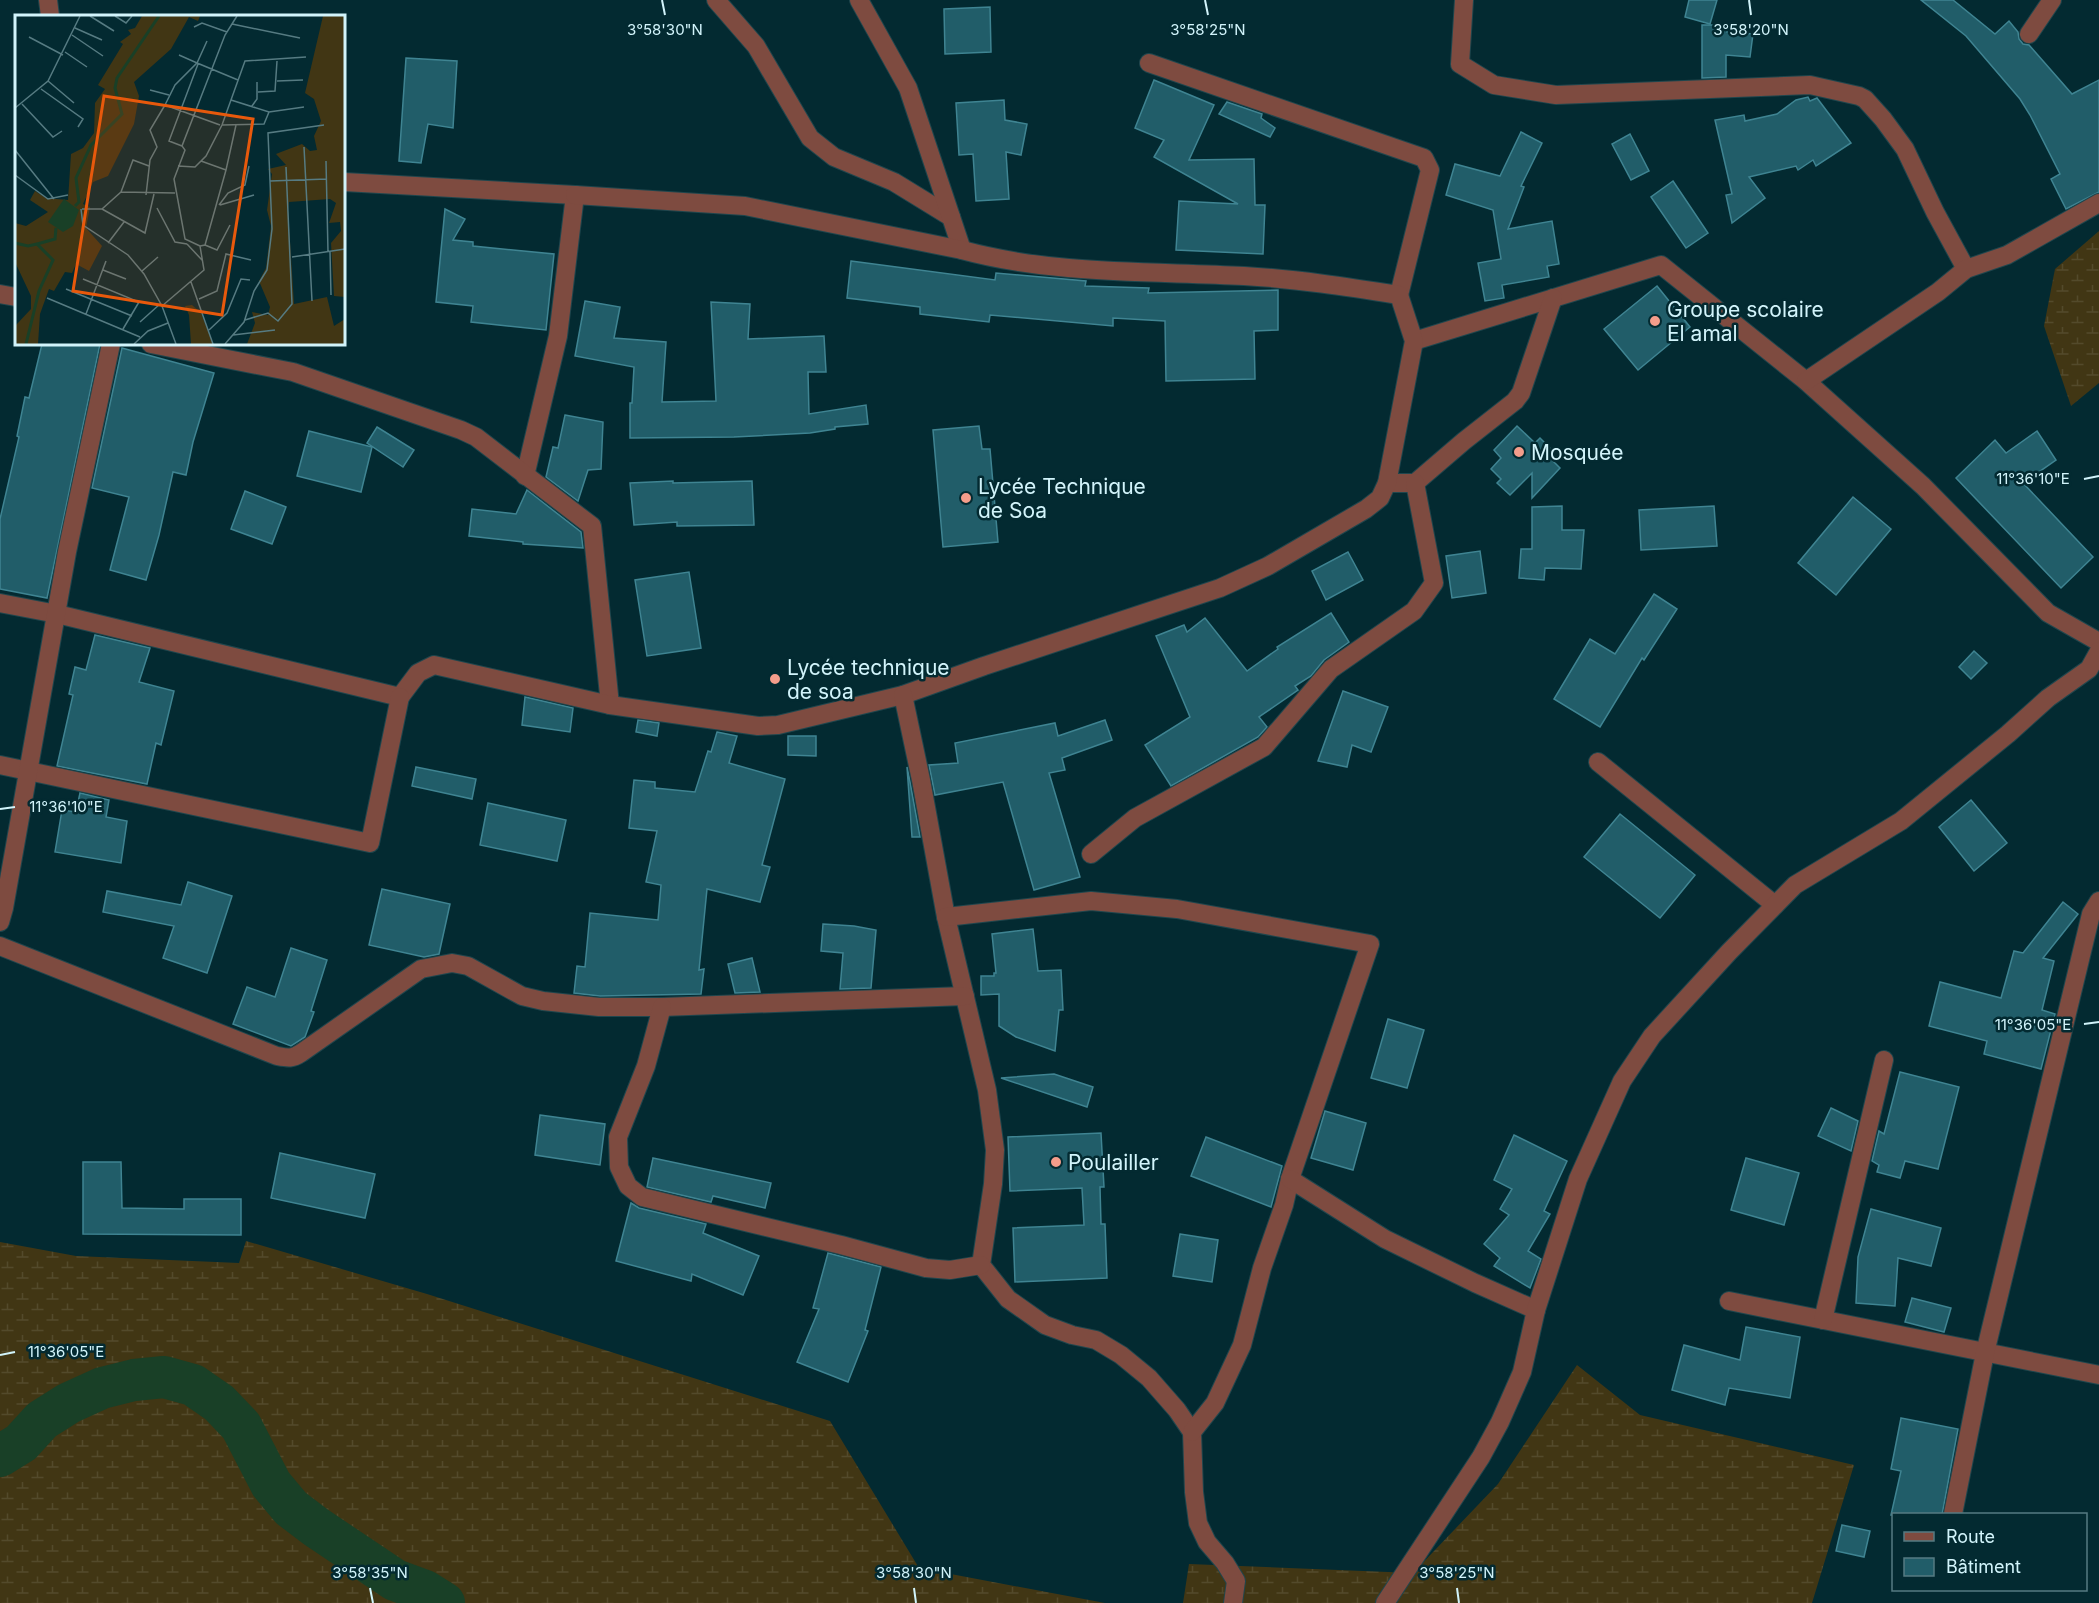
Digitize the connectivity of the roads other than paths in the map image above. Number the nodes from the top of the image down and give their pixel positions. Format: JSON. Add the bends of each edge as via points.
{"nodes":[{"id":1,"x":48,"y":0,"type":"edge"},
{"id":2,"x":716,"y":0,"type":"edge"},
{"id":3,"x":860,"y":0,"type":"edge"},
{"id":4,"x":1464,"y":0,"type":"edge"},
{"id":5,"x":2052,"y":0,"type":"edge"},
{"id":6,"x":50,"y":15,"type":"edge"},
{"id":7,"x":2029,"y":34,"type":"dead end"},
{"id":8,"x":1149,"y":63,"type":"dead end"},
{"id":9,"x":345,"y":182,"type":"edge"},
{"id":10,"x":575,"y":195,"type":"junction"},
{"id":11,"x":2099,"y":203,"type":"edge"},
{"id":12,"x":951,"y":217,"type":"junction"},
{"id":13,"x":962,"y":249,"type":"junction"},
{"id":14,"x":1966,"y":269,"type":"junction"},
{"id":15,"x":0,"y":294,"type":"edge"},
{"id":16,"x":1399,"y":295,"type":"junction"},
{"id":17,"x":15,"y":297,"type":"edge"},
{"id":18,"x":1554,"y":298,"type":"junction"},
{"id":19,"x":1414,"y":341,"type":"junction"},
{"id":20,"x":111,"y":345,"type":"edge"},
{"id":21,"x":156,"y":345,"type":"edge"},
{"id":22,"x":1806,"y":381,"type":"junction"},
{"id":23,"x":525,"y":476,"type":"junction"},
{"id":24,"x":1387,"y":483,"type":"junction"},
{"id":25,"x":1415,"y":483,"type":"junction"},
{"id":26,"x":0,"y":603,"type":"edge"},
{"id":27,"x":57,"y":614,"type":"junction"},
{"id":28,"x":2099,"y":642,"type":"edge"},
{"id":29,"x":2099,"y":651,"type":"edge"},
{"id":30,"x":2094,"y":675,"type":"edge"},
{"id":31,"x":903,"y":695,"type":"junction"},
{"id":32,"x":400,"y":697,"type":"junction"},
{"id":33,"x":610,"y":705,"type":"junction"},
{"id":34,"x":1598,"y":762,"type":"dead end"},
{"id":35,"x":0,"y":765,"type":"edge"},
{"id":36,"x":28,"y":770,"type":"junction"},
{"id":37,"x":1091,"y":854,"type":"dead end"},
{"id":38,"x":2099,"y":901,"type":"edge"},
{"id":39,"x":1775,"y":905,"type":"junction"},
{"id":40,"x":946,"y":918,"type":"junction"},
{"id":41,"x":0,"y":922,"type":"edge"},
{"id":42,"x":0,"y":946,"type":"edge"},
{"id":43,"x":965,"y":996,"type":"junction"},
{"id":44,"x":662,"y":1007,"type":"junction"},
{"id":45,"x":1884,"y":1060,"type":"dead end"},
{"id":46,"x":1290,"y":1179,"type":"junction"},
{"id":47,"x":981,"y":1265,"type":"junction"},
{"id":48,"x":1729,"y":1301,"type":"dead end"},
{"id":49,"x":1536,"y":1310,"type":"junction"},
{"id":50,"x":1822,"y":1320,"type":"junction"},
{"id":51,"x":1985,"y":1353,"type":"junction"},
{"id":52,"x":2099,"y":1375,"type":"edge"},
{"id":53,"x":1192,"y":1432,"type":"junction"},
{"id":54,"x":1953,"y":1513,"type":"edge"},
{"id":55,"x":1233,"y":1603,"type":"edge"},
{"id":56,"x":1385,"y":1603,"type":"edge"}],
"edges":[{"from":1,"to":6,"type":"street"},
{"from":2,"to":12,"type":"street","via":[[756,46],[810,138],[834,157],[894,182]]},
{"from":3,"to":12,"type":"street","via":[[908,88]]},
{"from":4,"to":14,"type":"street","via":[[1460,64],[1494,85],[1556,95],[1810,85],[1865,99],[1905,149]]},
{"from":5,"to":7,"type":"street"},
{"from":8,"to":16,"type":"street","via":[[1424,158],[1430,170]]},
{"from":9,"to":10,"type":"street"},
{"from":10,"to":13,"type":"street","via":[[745,206]]},
{"from":10,"to":23,"type":"street","via":[[558,336]]},
{"from":11,"to":14,"type":"street","via":[[2007,255]]},
{"from":12,"to":13,"type":"street"},
{"from":13,"to":16,"type":"street","via":[[990,258],[1058,268],[1246,276]]},
{"from":14,"to":22,"type":"street"},
{"from":15,"to":17,"type":"street"},
{"from":16,"to":19,"type":"street"},
{"from":18,"to":19,"type":"street"},
{"from":18,"to":22,"type":"street","via":[[1661,264]]},
{"from":18,"to":25,"type":"street","via":[[1515,401]]},
{"from":19,"to":24,"type":"street"},
{"from":20,"to":27,"type":"street"},
{"from":21,"to":23,"type":"street","via":[[293,372],[410,411],[476,437]]},
{"from":22,"to":28,"type":"street","via":[[1923,486],[2048,612]]},
{"from":23,"to":33,"type":"street","via":[[592,526]]},
{"from":24,"to":25,"type":"street"},
{"from":24,"to":31,"type":"street","via":[[1380,498],[1366,509],[1268,566],[1220,588]]},
{"from":25,"to":37,"type":"street","via":[[1434,583],[1414,611],[1331,669],[1264,747],[1135,818]]},
{"from":26,"to":27,"type":"street"},
{"from":27,"to":32,"type":"street"},
{"from":27,"to":36,"type":"street"},
{"from":29,"to":30,"type":"street"},
{"from":30,"to":39,"type":"street","via":[[2048,698],[1901,821],[1795,885]]},
{"from":31,"to":33,"type":"street","via":[[758,726]]},
{"from":31,"to":40,"type":"street"},
{"from":32,"to":33,"type":"street","via":[[418,673],[434,665]]},
{"from":32,"to":36,"type":"street","via":[[370,843]]},
{"from":34,"to":39,"type":"street"},
{"from":35,"to":36,"type":"street"},
{"from":36,"to":41,"type":"street"},
{"from":38,"to":51,"type":"street","via":[[2091,914]]},
{"from":39,"to":49,"type":"street","via":[[1652,1036],[1622,1081],[1578,1179]]},
{"from":40,"to":43,"type":"street"},
{"from":40,"to":46,"type":"street","via":[[1091,901],[1177,909],[1370,944]]},
{"from":42,"to":44,"type":"street","via":[[288,1058],[301,1053],[421,969],[452,963],[468,966],[522,996],[543,1001],[599,1007]]},
{"from":43,"to":44,"type":"street"},
{"from":43,"to":47,"type":"street","via":[[987,1090],[995,1150]]},
{"from":44,"to":47,"type":"street","via":[[646,1066],[618,1137],[619,1167],[628,1186],[642,1197],[926,1268],[950,1270]]},
{"from":45,"to":50,"type":"street"},
{"from":46,"to":49,"type":"street","via":[[1385,1239]]},
{"from":46,"to":53,"type":"street","via":[[1242,1345],[1215,1403]]},
{"from":47,"to":53,"type":"street","via":[[1008,1299],[1045,1325],[1096,1340],[1121,1355],[1149,1378]]},
{"from":48,"to":50,"type":"street"},
{"from":49,"to":56,"type":"street","via":[[1522,1372],[1500,1422]]},
{"from":50,"to":51,"type":"street"},
{"from":51,"to":52,"type":"street"},
{"from":51,"to":54,"type":"street"},
{"from":53,"to":55,"type":"street","via":[[1198,1523],[1236,1581]]}]}
